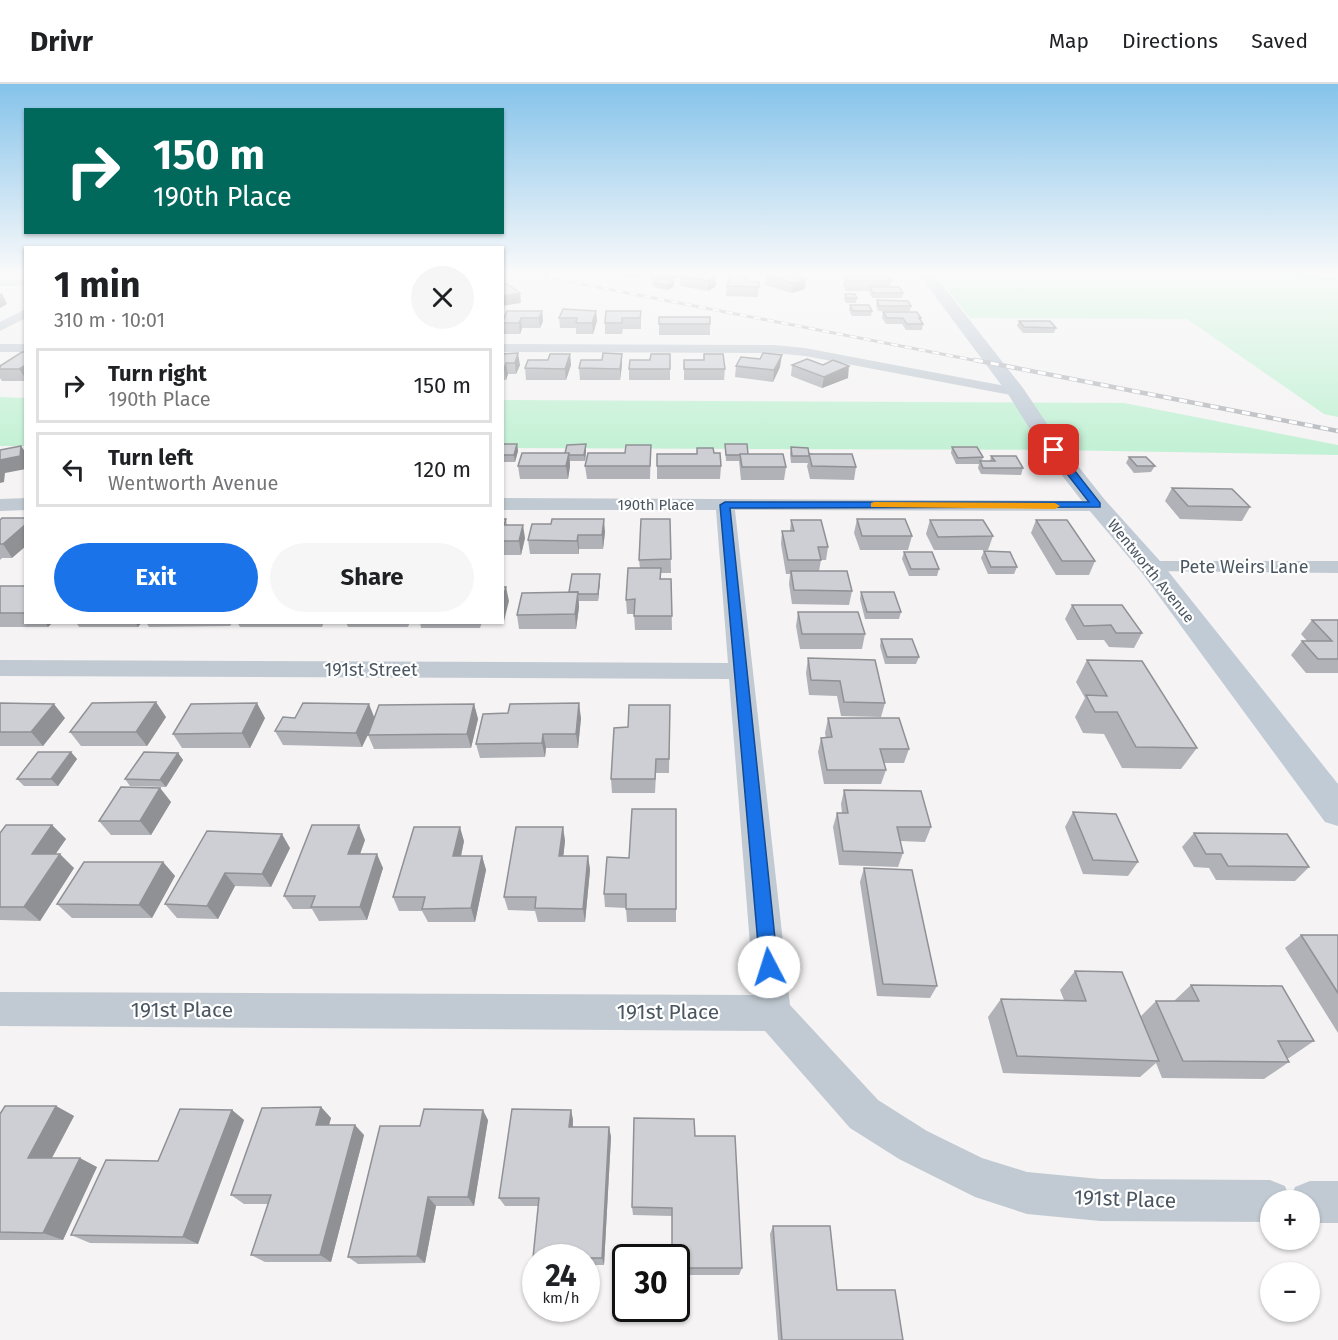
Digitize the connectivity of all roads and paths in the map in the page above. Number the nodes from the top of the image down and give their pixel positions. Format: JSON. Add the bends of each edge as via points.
{"nodes":[{"id":1,"x":969,"y":331,"type":"edge"},
{"id":2,"x":0,"y":348,"type":"edge"},
{"id":3,"x":24,"y":348,"type":"edge"},
{"id":4,"x":504,"y":348,"type":"edge"},
{"id":5,"x":1016,"y":392,"type":"junction"},
{"id":6,"x":24,"y":504,"type":"edge"},
{"id":7,"x":504,"y":504,"type":"edge"},
{"id":8,"x":0,"y":505,"type":"edge"},
{"id":9,"x":725,"y":505,"type":"junction"},
{"id":10,"x":1096,"y":505,"type":"junction"},
{"id":11,"x":1151,"y":567,"type":"junction"},
{"id":12,"x":1338,"y":567,"type":"edge"},
{"id":13,"x":0,"y":668,"type":"edge"},
{"id":14,"x":742,"y":671,"type":"junction"},
{"id":15,"x":1338,"y":811,"type":"edge"},
{"id":16,"x":0,"y":1009,"type":"edge"},
{"id":17,"x":773,"y":1012,"type":"junction"},
{"id":18,"x":1260,"y":1201,"type":"edge"},
{"id":19,"x":1320,"y":1202,"type":"edge"},
{"id":20,"x":1338,"y":1202,"type":"edge"}],
"edges":[{"from":1,"to":5,"type":"street","name":"Wentworth Avenue"},
{"from":2,"to":3,"type":"street"},
{"from":4,"to":5,"type":"street","via":[[794,351]]},
{"from":5,"to":10,"type":"street","name":"Wentworth Avenue"},
{"from":6,"to":8,"type":"street"},
{"from":7,"to":9,"type":"street","name":"190th Place"},
{"from":9,"to":10,"type":"street","name":"190th Place"},
{"from":9,"to":14,"type":"street"},
{"from":10,"to":11,"type":"street","name":"Wentworth Avenue"},
{"from":11,"to":12,"type":"street","name":"Pete Weirs Lane"},
{"from":11,"to":15,"type":"street","name":"Wentworth Avenue"},
{"from":13,"to":14,"type":"street","name":"191st Street"},
{"from":14,"to":17,"type":"street"},
{"from":16,"to":17,"type":"street","name":"191st Place"},
{"from":17,"to":18,"type":"street","name":"191st Place","via":[[864,1114],[913,1146],[975,1176],[1028,1193],[1100,1200]]},
{"from":19,"to":20,"type":"street"}]}
